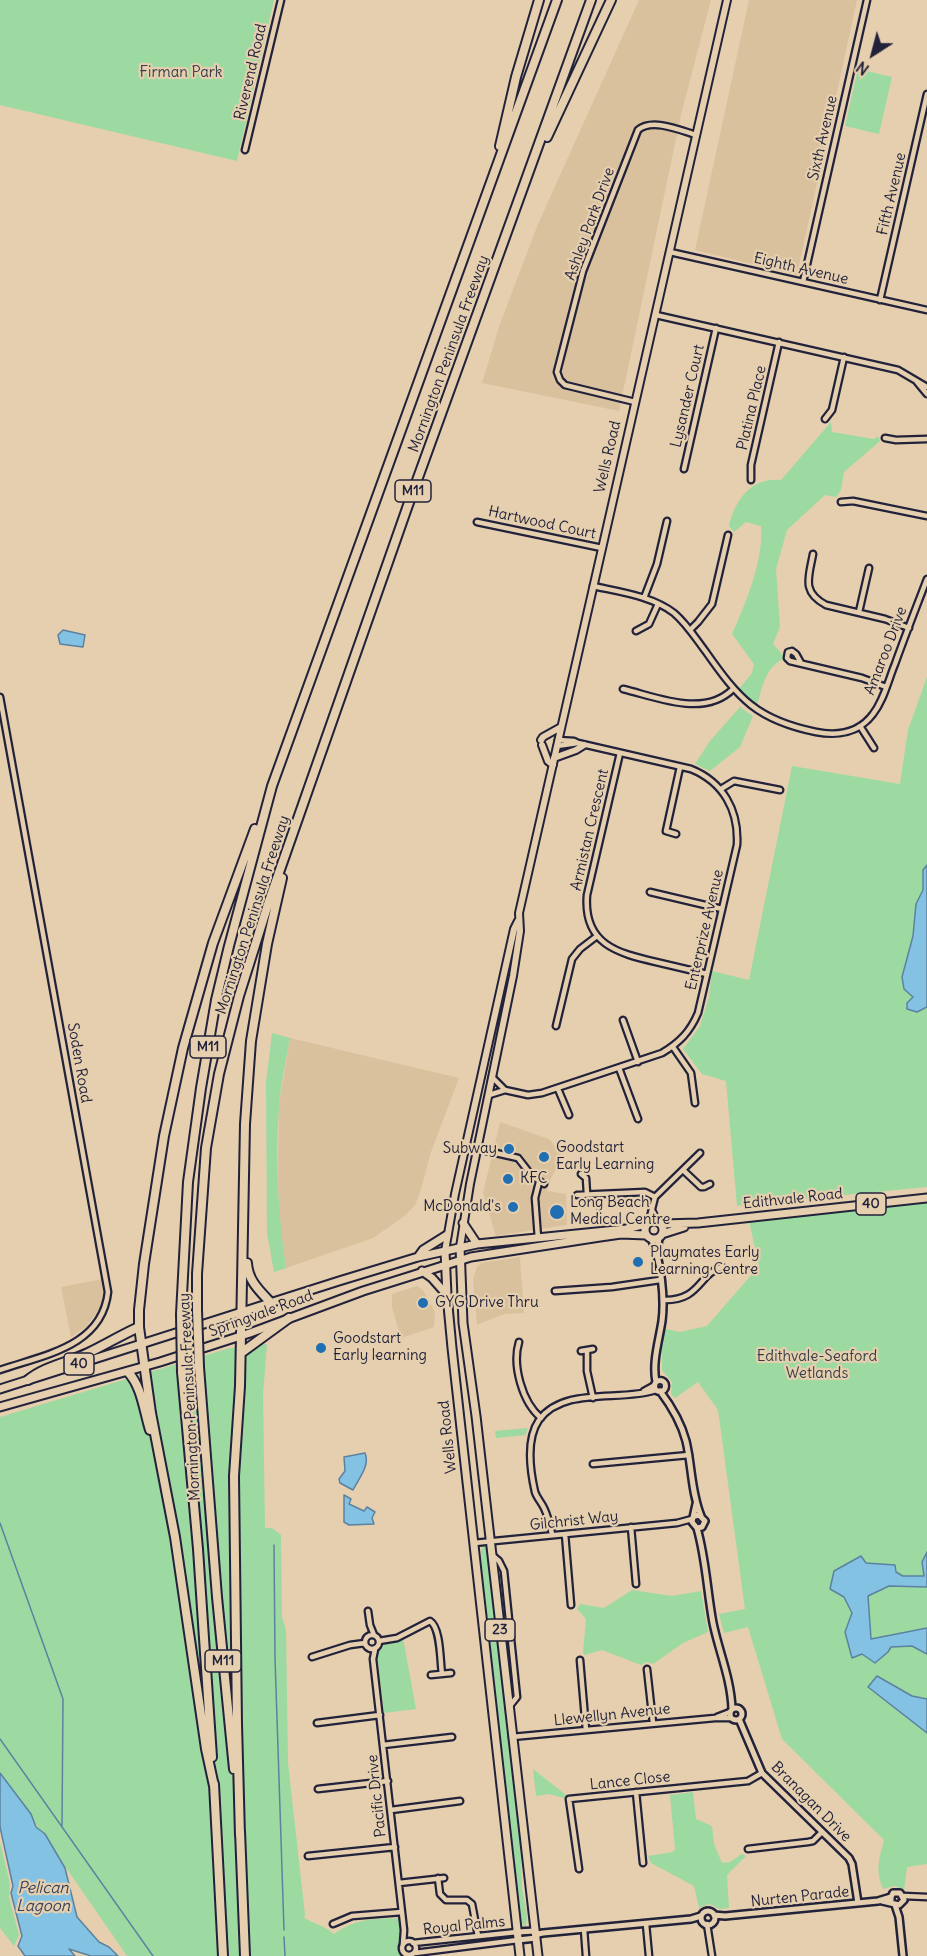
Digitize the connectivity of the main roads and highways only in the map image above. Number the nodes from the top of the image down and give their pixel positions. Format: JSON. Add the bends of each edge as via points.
{"nodes":[{"id":1,"x":539,"y":0,"type":"edge"},
{"id":2,"x":557,"y":0,"type":"edge"},
{"id":3,"x":591,"y":0,"type":"edge"},
{"id":4,"x":611,"y":0,"type":"edge"},
{"id":5,"x":727,"y":0,"type":"edge"},
{"id":6,"x":492,"y":181,"type":"junction"},
{"id":7,"x":524,"y":185,"type":"junction"},
{"id":8,"x":561,"y":727,"type":"junction"},
{"id":9,"x":581,"y":744,"type":"road end"},
{"id":10,"x":554,"y":761,"type":"junction"},
{"id":11,"x":272,"y":786,"type":"junction"},
{"id":12,"x":305,"y":799,"type":"junction"},
{"id":13,"x":518,"y":921,"type":"junction"},
{"id":14,"x":927,"y":1197,"type":"edge"},
{"id":15,"x":245,"y":1213,"type":"junction"},
{"id":16,"x":463,"y":1223,"type":"junction"},
{"id":17,"x":647,"y":1223,"type":"junction"},
{"id":18,"x":660,"y":1223,"type":"junction"},
{"id":19,"x":698,"y":1223,"type":"junction"},
{"id":20,"x":447,"y":1235,"type":"junction"},
{"id":21,"x":661,"y":1235,"type":"junction"},
{"id":22,"x":648,"y":1237,"type":"junction"},
{"id":23,"x":477,"y":1244,"type":"junction"},
{"id":24,"x":460,"y":1247,"type":"junction"},
{"id":25,"x":445,"y":1251,"type":"junction"},
{"id":26,"x":418,"y":1257,"type":"junction"},
{"id":27,"x":460,"y":1260,"type":"junction"},
{"id":28,"x":445,"y":1264,"type":"junction"},
{"id":29,"x":422,"y":1271,"type":"junction"},
{"id":30,"x":447,"y":1294,"type":"junction"},
{"id":31,"x":271,"y":1304,"type":"junction"},
{"id":32,"x":241,"y":1313,"type":"junction"},
{"id":33,"x":289,"y":1318,"type":"junction"},
{"id":34,"x":139,"y":1327,"type":"junction"},
{"id":35,"x":240,"y":1336,"type":"junction"},
{"id":36,"x":142,"y":1344,"type":"junction"},
{"id":37,"x":241,"y":1353,"type":"junction"},
{"id":38,"x":144,"y":1366,"type":"junction"},
{"id":39,"x":128,"y":1372,"type":"junction"},
{"id":40,"x":28,"y":1380,"type":"junction"},
{"id":41,"x":0,"y":1389,"type":"edge"},
{"id":42,"x":0,"y":1407,"type":"edge"},
{"id":43,"x":161,"y":1472,"type":"junction"},
{"id":44,"x":214,"y":1786,"type":"junction"},
{"id":45,"x":240,"y":1836,"type":"junction"},
{"id":46,"x":222,"y":1956,"type":"edge"},
{"id":47,"x":245,"y":1956,"type":"edge"},
{"id":48,"x":519,"y":1956,"type":"edge"},
{"id":49,"x":538,"y":1956,"type":"edge"}],
"edges":[{"from":1,"to":6,"type":"highway"},
{"from":2,"to":6,"type":"highway","name":"Mornington Peninsula Freeway","number":"M11"},
{"from":3,"to":7,"type":"highway","name":"Mornington Peninsula Freeway","number":"M11"},
{"from":4,"to":7,"type":"highway"},
{"from":5,"to":8,"type":"main road","name":"Wells Road"},
{"from":6,"to":11,"type":"highway","name":"Mornington Peninsula Freeway","number":"M11"},
{"from":7,"to":12,"type":"highway","name":"Mornington Peninsula Freeway","number":"M11"},
{"from":8,"to":10,"type":"main road","name":"Wells Road"},
{"from":8,"to":10,"type":"main road","via":[[543,737],[548,761]]},
{"from":9,"to":10,"type":"main road"},
{"from":10,"to":13,"type":"main road","name":"Wells Road"},
{"from":11,"to":34,"type":"highway","via":[[213,943],[183,1048],[151,1220]]},
{"from":11,"to":44,"type":"highway","name":"Mornington Peninsula Freeway","number":"M11","bridge":true,"via":[[228,946],[188,1182],[182,1372]]},
{"from":12,"to":15,"type":"highway","via":[[267,944],[251,1041],[245,1124]]},
{"from":12,"to":45,"type":"highway","name":"Mornington Peninsula Freeway","number":"M11","bridge":true,"via":[[239,996],[219,1074],[206,1148],[197,1274],[199,1367]]},
{"from":13,"to":16,"type":"main road","name":"Wells Road","via":[[513,976]]},
{"from":13,"to":20,"type":"main road","name":"Wells Road"},
{"from":14,"to":19,"type":"main road","name":"Edithvale Road","number":"40"},
{"from":15,"to":31,"type":"highway","via":[[248,1272]]},
{"from":15,"to":32,"type":"highway"},
{"from":16,"to":23,"type":"main road"},
{"from":16,"to":24,"type":"main road","name":"Wells Road"},
{"from":17,"to":18,"type":"main road","number":"40"},
{"from":17,"to":22,"type":"main road","via":[[644,1230]]},
{"from":17,"to":23,"type":"main road","number":"40","via":[[627,1229]]},
{"from":18,"to":19,"type":"main road","name":"Edithvale Road","number":"40"},
{"from":18,"to":21,"type":"main road"},
{"from":19,"to":21,"type":"main road","name":"Edithvale Road","number":"40"},
{"from":20,"to":25,"type":"main road","name":"Wells Road"},
{"from":20,"to":26,"type":"main road"},
{"from":21,"to":22,"type":"main road","number":"40"},
{"from":22,"to":27,"type":"main road","number":"40","via":[[613,1235]]},
{"from":23,"to":24,"type":"main road","number":"40"},
{"from":24,"to":25,"type":"main road","name":"Springvale Road","number":"40"},
{"from":24,"to":27,"type":"main road","name":"Wells Road","number":"23"},
{"from":25,"to":26,"type":"main road","name":"Springvale Road","number":"40"},
{"from":25,"to":28,"type":"main road","name":"Wells Road","number":"23"},
{"from":26,"to":31,"type":"main road","name":"Springvale Road","number":"40"},
{"from":27,"to":28,"type":"main road","name":"Springvale Road","number":"40"},
{"from":27,"to":49,"type":"main road","name":"Wells Road","number":"23","via":[[463,1323]]},
{"from":28,"to":29,"type":"main road","name":"Springvale Road","number":"40"},
{"from":28,"to":30,"type":"main road","name":"Wells Road","number":"23"},
{"from":29,"to":30,"type":"main road"},
{"from":29,"to":33,"type":"main road","name":"Springvale Road","number":"40"},
{"from":30,"to":48,"type":"main road","name":"Wells Road","number":"23"},
{"from":31,"to":32,"type":"main road","name":"Springvale Road","number":"40"},
{"from":32,"to":35,"type":"highway"},
{"from":32,"to":36,"type":"main road","name":"Springvale Road","number":"40"},
{"from":33,"to":35,"type":"main road","name":"Springvale Road","number":"40"},
{"from":33,"to":37,"type":"highway"},
{"from":34,"to":36,"type":"highway"},
{"from":34,"to":40,"type":"highway","via":[[86,1354],[39,1370]]},
{"from":35,"to":37,"type":"highway"},
{"from":35,"to":38,"type":"main road","name":"Springvale Road","number":"40"},
{"from":36,"to":38,"type":"highway"},
{"from":36,"to":40,"type":"main road","name":"Springvale Road","number":"40"},
{"from":37,"to":45,"type":"highway","via":[[234,1476]]},
{"from":38,"to":39,"type":"main road","name":"Springvale Road","number":"40"},
{"from":38,"to":43,"type":"highway"},
{"from":39,"to":42,"type":"main road","name":"Springvale Road","number":"40"},
{"from":39,"to":43,"type":"highway","via":[[139,1389]]},
{"from":40,"to":41,"type":"main road","name":"Springvale Road","number":"40"},
{"from":43,"to":44,"type":"highway"},
{"from":44,"to":46,"type":"highway","name":"Mornington Peninsula Freeway","number":"M11"},
{"from":45,"to":47,"type":"highway","name":"Mornington Peninsula Freeway","number":"M11"}]}
